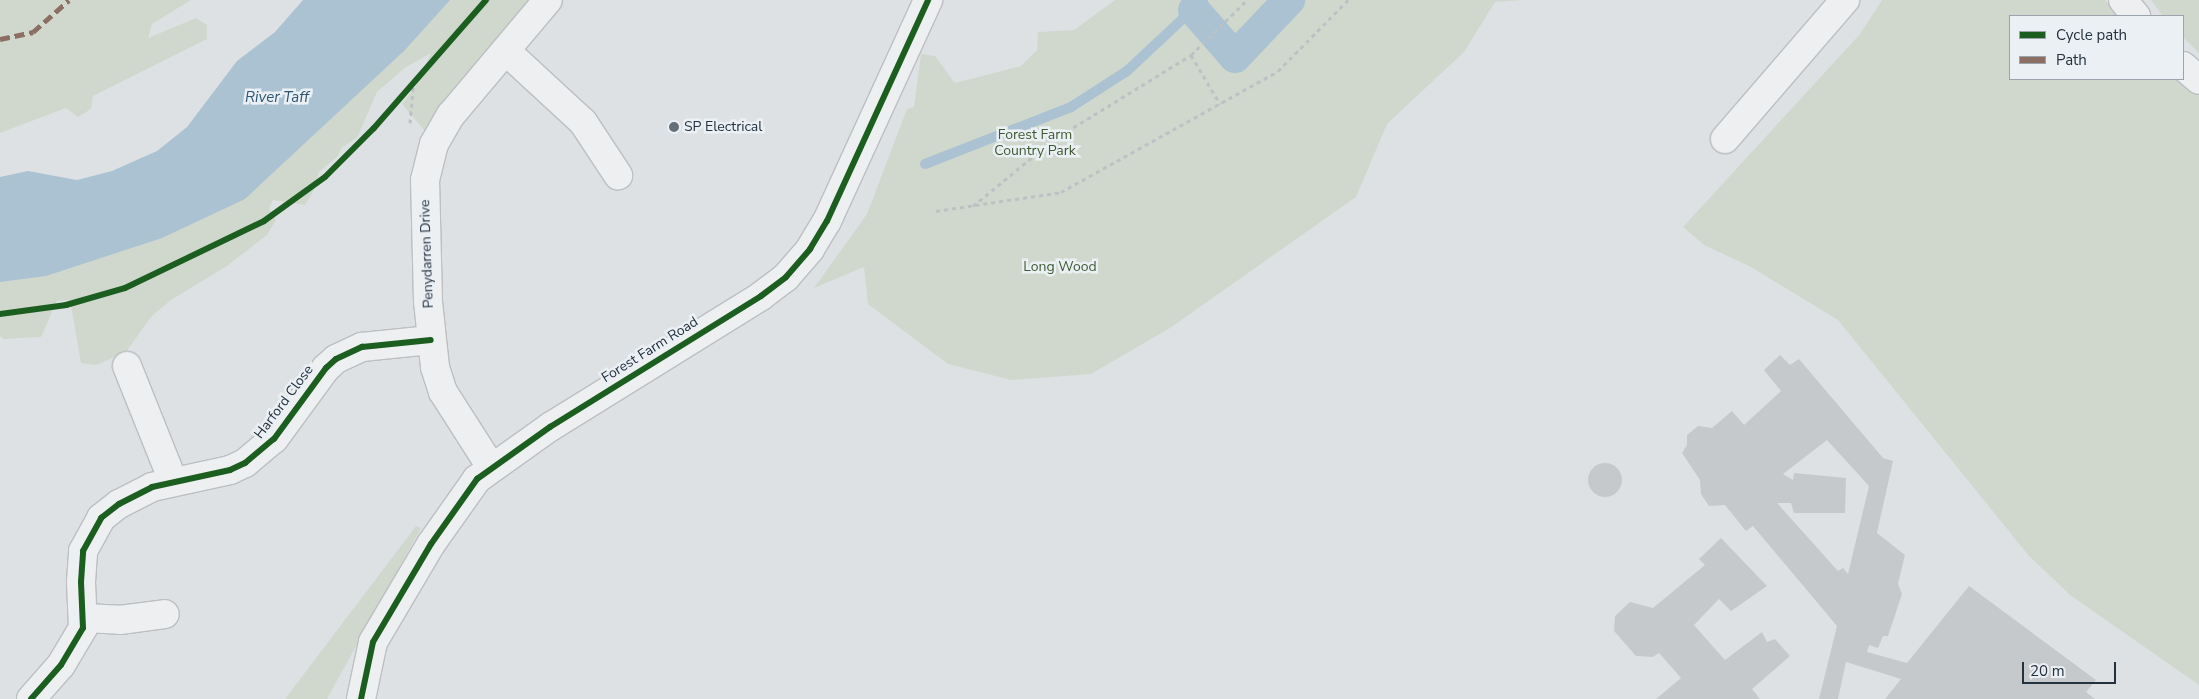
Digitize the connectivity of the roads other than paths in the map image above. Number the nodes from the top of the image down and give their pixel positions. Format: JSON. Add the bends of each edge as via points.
{"nodes":[{"id":1,"x":548,"y":0,"type":"edge"},
{"id":2,"x":928,"y":0,"type":"edge"},
{"id":3,"x":1846,"y":0,"type":"edge"},
{"id":4,"x":2123,"y":0,"type":"edge"},
{"id":5,"x":2135,"y":15,"type":"edge"},
{"id":6,"x":506,"y":51,"type":"junction"},
{"id":7,"x":2184,"y":67,"type":"edge"},
{"id":8,"x":2199,"y":80,"type":"edge"},
{"id":9,"x":1725,"y":139,"type":"dead end"},
{"id":10,"x":618,"y":175,"type":"dead end"},
{"id":11,"x":431,"y":340,"type":"junction"},
{"id":12,"x":127,"y":366,"type":"dead end"},
{"id":13,"x":491,"y":467,"type":"junction"},
{"id":14,"x":173,"y":481,"type":"junction"},
{"id":15,"x":165,"y":614,"type":"dead end"},
{"id":16,"x":85,"y":618,"type":"junction"},
{"id":17,"x":358,"y":693,"type":"edge"},
{"id":18,"x":31,"y":699,"type":"edge"}],
"edges":[{"from":1,"to":6,"type":"street","name":"Penydarren Drive"},
{"from":2,"to":13,"type":"street","name":"Forest Farm Road","via":[[827,221],[786,277]]},
{"from":3,"to":9,"type":"street"},
{"from":4,"to":5,"type":"street"},
{"from":6,"to":10,"type":"street","via":[[583,122]]},
{"from":6,"to":11,"type":"street","name":"Penydarren Drive","via":[[451,115],[428,159],[425,189]]},
{"from":7,"to":8,"type":"street"},
{"from":11,"to":13,"type":"street","name":"Penydarren Drive","via":[[443,392]]},
{"from":11,"to":14,"type":"street","name":"Harford Close","via":[[362,348],[336,359],[274,439],[259,453],[230,470]]},
{"from":12,"to":14,"type":"street"},
{"from":13,"to":17,"type":"street","name":"Forest Farm Road","via":[[464,496],[401,594],[373,642]]},
{"from":14,"to":16,"type":"street","name":"Harford Close","via":[[134,495],[101,518],[82,559]]},
{"from":15,"to":16,"type":"street","via":[[120,620]]},
{"from":16,"to":18,"type":"street","name":"Harford Close","via":[[77,642]]}]}
